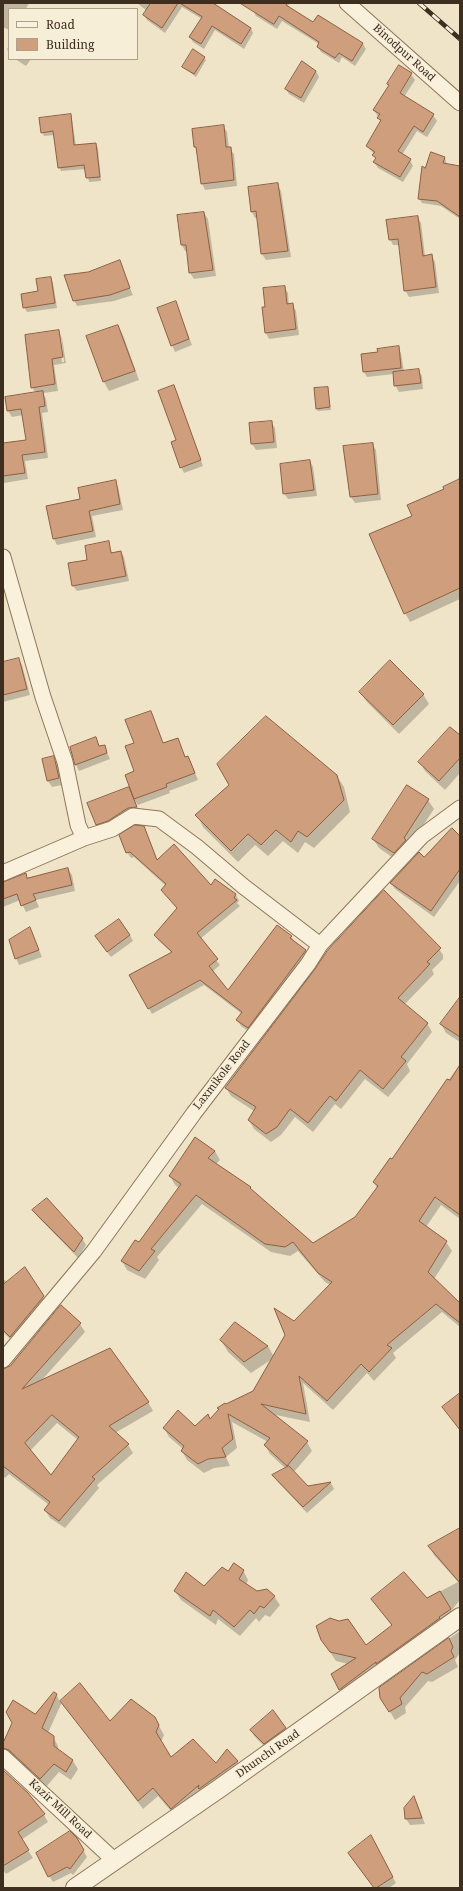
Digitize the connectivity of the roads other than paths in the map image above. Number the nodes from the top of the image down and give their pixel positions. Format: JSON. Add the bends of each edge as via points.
{"nodes":[{"id":1,"x":347,"y":3,"type":"edge"},
{"id":2,"x":460,"y":104,"type":"edge"},
{"id":3,"x":3,"y":557,"type":"edge"},
{"id":4,"x":460,"y":808,"type":"edge"},
{"id":5,"x":84,"y":838,"type":"junction"},
{"id":6,"x":3,"y":873,"type":"edge"},
{"id":7,"x":320,"y":945,"type":"junction"},
{"id":8,"x":3,"y":1360,"type":"edge"},
{"id":9,"x":460,"y":1617,"type":"edge"},
{"id":10,"x":3,"y":1757,"type":"edge"},
{"id":11,"x":116,"y":1861,"type":"junction"},
{"id":12,"x":75,"y":1888,"type":"edge"}],
"edges":[{"from":1,"to":2,"type":"street","name":"Binodpur Road"},
{"from":3,"to":5,"type":"street","via":[[43,697],[65,762],[78,825]]},
{"from":4,"to":7,"type":"street","name":"Laxmikole Road","via":[[422,836]]},
{"from":5,"to":6,"type":"street"},
{"from":5,"to":7,"type":"street","via":[[112,829],[133,816],[159,819]]},
{"from":7,"to":8,"type":"street","name":"Laxmikole Road","via":[[94,1251]]},
{"from":9,"to":11,"type":"street","name":"Dhunchi Road"},
{"from":10,"to":11,"type":"street","name":"Kazir Mill Road"},
{"from":11,"to":12,"type":"street","name":"Dhunchi Road"}]}
